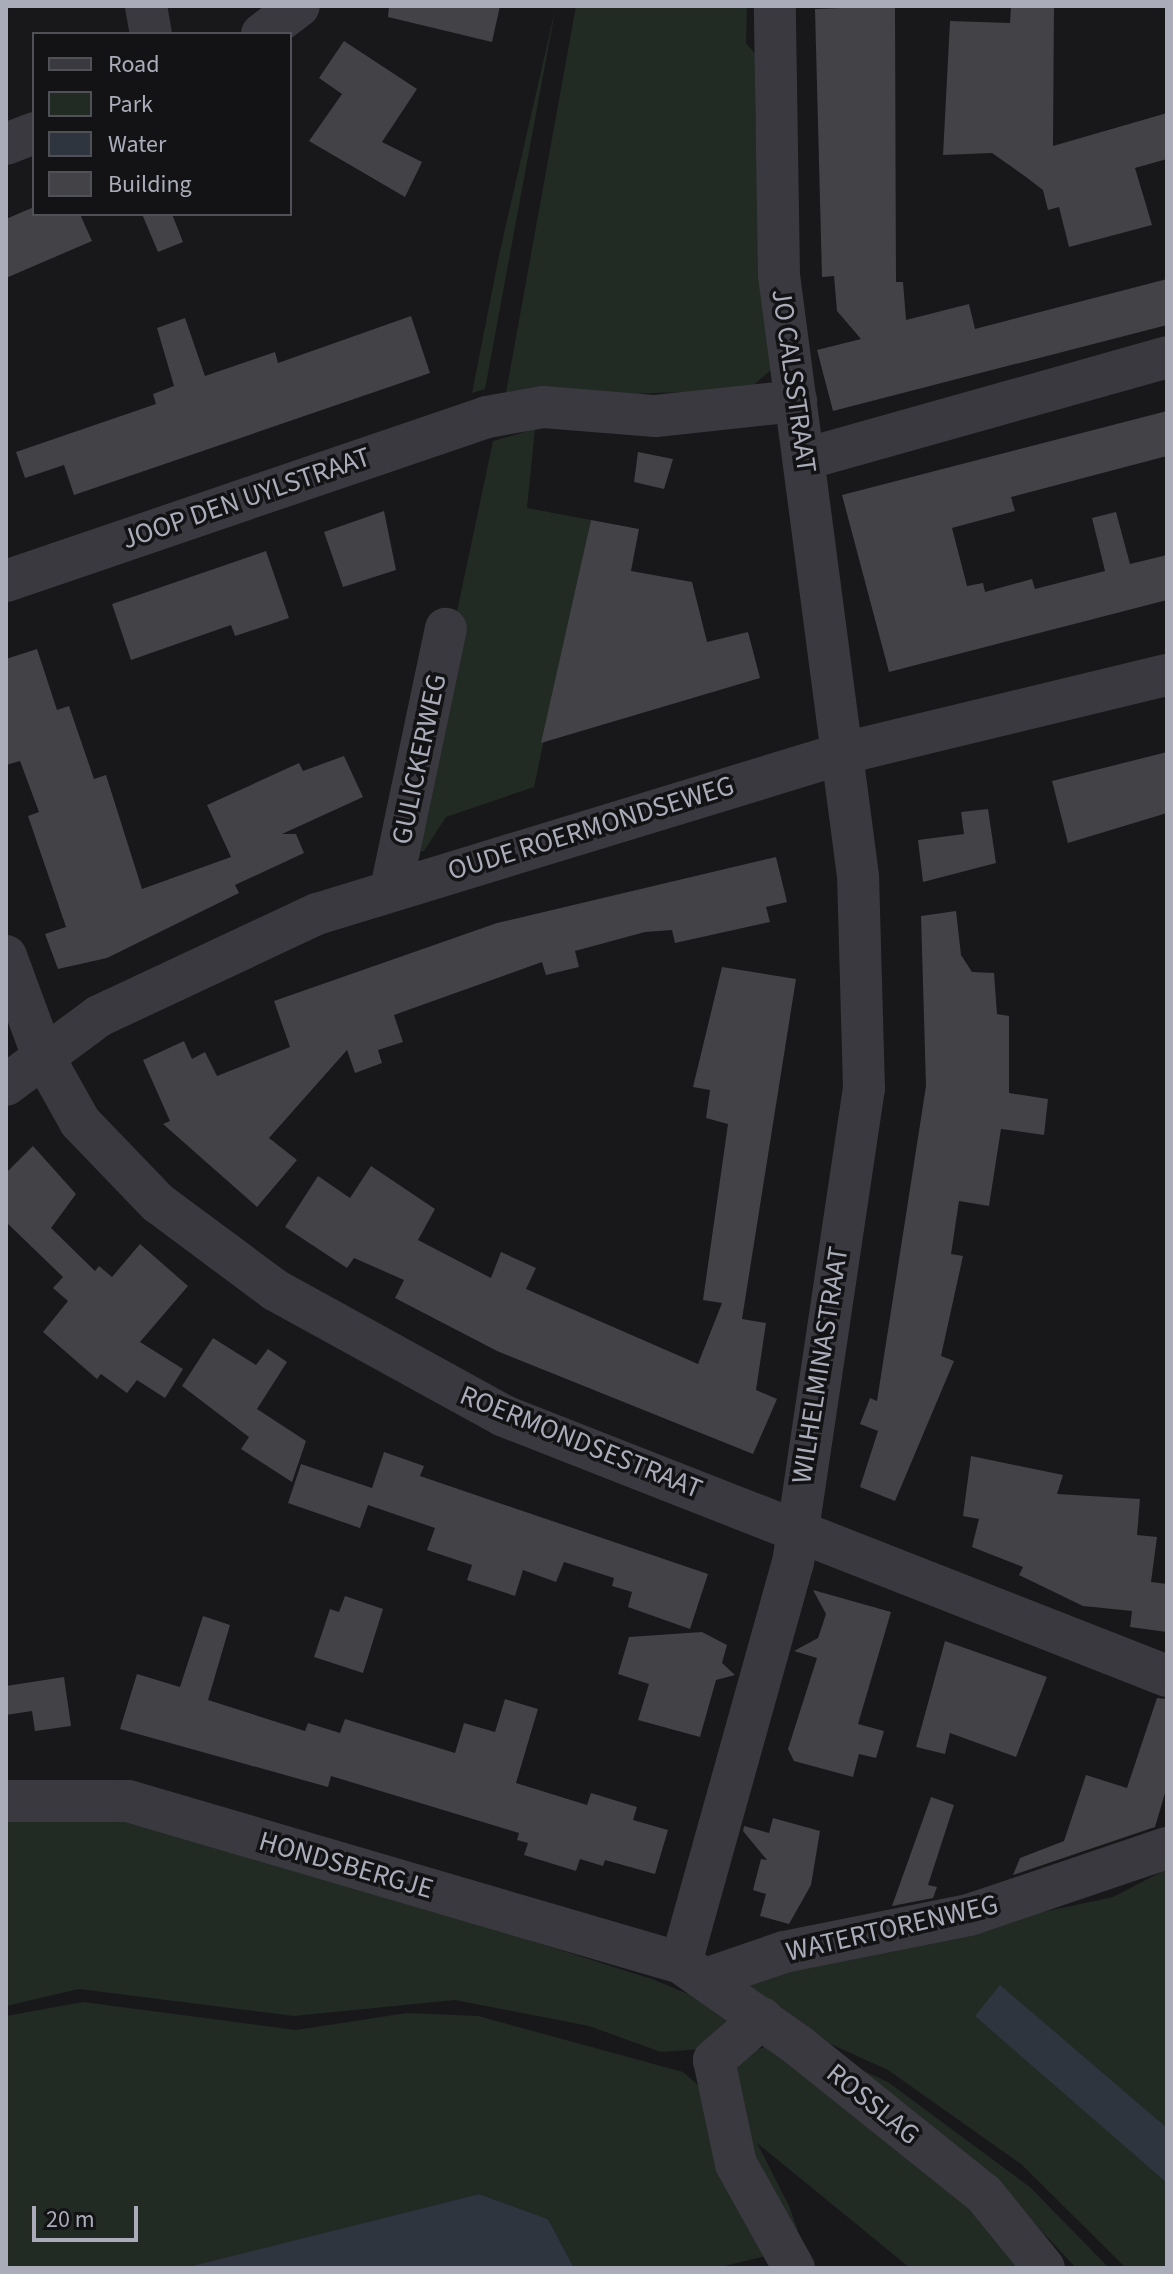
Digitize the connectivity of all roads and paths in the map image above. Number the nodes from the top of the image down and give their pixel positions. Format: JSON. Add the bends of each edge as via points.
{"nodes":[{"id":1,"x":146,"y":6,"type":"edge"},
{"id":2,"x":299,"y":6,"type":"edge"},
{"id":3,"x":775,"y":6,"type":"edge"},
{"id":4,"x":151,"y":32,"type":"edge"},
{"id":5,"x":265,"y":32,"type":"edge"},
{"id":6,"x":32,"y":134,"type":"edge"},
{"id":7,"x":6,"y":144,"type":"edge"},
{"id":8,"x":1167,"y":357,"type":"edge"},
{"id":9,"x":796,"y":401,"type":"junction"},
{"id":10,"x":805,"y":459,"type":"junction"},
{"id":11,"x":6,"y":581,"type":"edge"},
{"id":12,"x":446,"y":629,"type":"dead end"},
{"id":13,"x":1167,"y":675,"type":"edge"},
{"id":14,"x":844,"y":753,"type":"junction"},
{"id":15,"x":391,"y":889,"type":"junction"},
{"id":16,"x":6,"y":956,"type":"edge"},
{"id":17,"x":42,"y":1054,"type":"junction"},
{"id":18,"x":6,"y":1085,"type":"edge"},
{"id":19,"x":794,"y":1527,"type":"junction"},
{"id":20,"x":1167,"y":1676,"type":"edge"},
{"id":21,"x":6,"y":1801,"type":"edge"},
{"id":22,"x":1167,"y":1848,"type":"edge"},
{"id":23,"x":694,"y":1970,"type":"junction"},
{"id":24,"x":762,"y":2018,"type":"junction"},
{"id":25,"x":794,"y":2268,"type":"edge"},
{"id":26,"x":1044,"y":2268,"type":"edge"}],
"edges":[{"from":1,"to":4,"type":"street"},
{"from":2,"to":5,"type":"street"},
{"from":3,"to":9,"type":"street","name":"JO CALSSTRAAT","via":[[779,275]]},
{"from":6,"to":7,"type":"street"},
{"from":8,"to":10,"type":"street"},
{"from":9,"to":10,"type":"street","name":"JO CALSSTRAAT"},
{"from":9,"to":11,"type":"street","name":"JOOP DEN UYLSTRAAT","via":[[656,416],[543,407],[487,417]]},
{"from":10,"to":14,"type":"street","name":"JO CALSSTRAAT"},
{"from":12,"to":15,"type":"street","name":"GULICKERWEG"},
{"from":13,"to":14,"type":"street","name":"OUDE ROERMONDSEWEG"},
{"from":14,"to":15,"type":"street","name":"OUDE ROERMONDSEWEG"},
{"from":14,"to":19,"type":"street","name":"WILHELMINASTRAAT","via":[[867,993],[864,1089]]},
{"from":15,"to":17,"type":"street","name":"OUDE ROERMONDSEWEG","via":[[235,952],[99,1016]]},
{"from":16,"to":17,"type":"street","name":"ROERMONDSESTRAAT"},
{"from":17,"to":18,"type":"street","name":"OUDE ROERMONDSEWEG"},
{"from":17,"to":19,"type":"street","name":"ROERMONDSESTRAAT","via":[[80,1122],[158,1203],[275,1290],[504,1416]]},
{"from":19,"to":20,"type":"street","name":"ROERMONDSESTRAAT","via":[[1044,1633]]},
{"from":19,"to":23,"type":"street","name":"WILHELMINASTRAAT","via":[[793,1563]]},
{"from":21,"to":23,"type":"street","name":"HONDSBERGJE","via":[[128,1801]]},
{"from":22,"to":23,"type":"street","name":"WATERTORENWEG","via":[[969,1915]]},
{"from":23,"to":24,"type":"street","name":"ROSSLAG"},
{"from":24,"to":25,"type":"street","via":[[714,2060],[736,2164]]},
{"from":24,"to":26,"type":"street","name":"ROSSLAG","via":[[984,2194]]}]}
